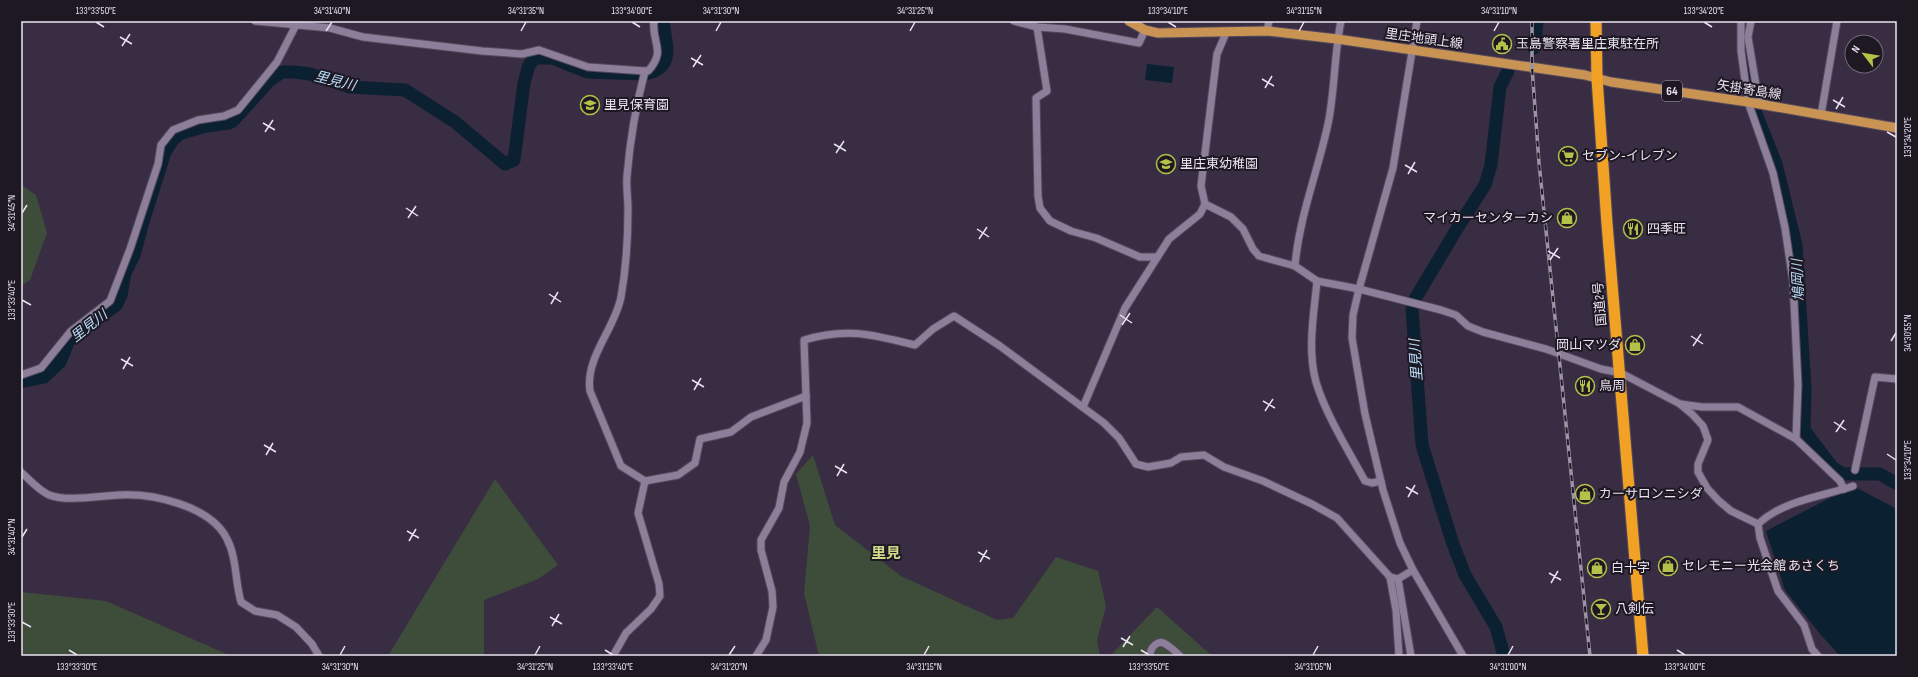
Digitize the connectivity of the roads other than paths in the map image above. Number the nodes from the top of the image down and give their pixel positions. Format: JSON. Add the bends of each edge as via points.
{"nodes":[{"id":1,"x":255,"y":21,"type":"edge"},
{"id":2,"x":654,"y":21,"type":"edge"},
{"id":3,"x":1014,"y":21,"type":"edge"},
{"id":4,"x":1129,"y":21,"type":"edge"},
{"id":5,"x":1269,"y":21,"type":"edge"},
{"id":6,"x":1341,"y":21,"type":"edge"},
{"id":7,"x":1417,"y":21,"type":"edge"},
{"id":8,"x":1596,"y":21,"type":"edge"},
{"id":9,"x":1741,"y":21,"type":"edge"},
{"id":10,"x":1750,"y":21,"type":"edge"},
{"id":11,"x":1837,"y":21,"type":"edge"},
{"id":12,"x":296,"y":25,"type":"junction"},
{"id":13,"x":1037,"y":27,"type":"junction"},
{"id":14,"x":1145,"y":30,"type":"junction"},
{"id":15,"x":1267,"y":31,"type":"junction"},
{"id":16,"x":1226,"y":33,"type":"junction"},
{"id":17,"x":1337,"y":39,"type":"junction"},
{"id":18,"x":1413,"y":51,"type":"junction"},
{"id":19,"x":645,"y":71,"type":"junction"},
{"id":20,"x":1597,"y":78,"type":"junction"},
{"id":21,"x":1748,"y":102,"type":"junction"},
{"id":22,"x":1763,"y":105,"type":"junction"},
{"id":23,"x":1821,"y":115,"type":"junction"},
{"id":24,"x":1897,"y":128,"type":"edge"},
{"id":25,"x":1205,"y":204,"type":"junction"},
{"id":26,"x":1157,"y":257,"type":"junction"},
{"id":27,"x":1295,"y":266,"type":"junction"},
{"id":28,"x":1317,"y":281,"type":"junction"},
{"id":29,"x":1359,"y":289,"type":"junction"},
{"id":30,"x":1621,"y":373,"type":"junction"},
{"id":31,"x":21,"y":375,"type":"edge"},
{"id":32,"x":1897,"y":379,"type":"edge"},
{"id":33,"x":806,"y":396,"type":"junction"},
{"id":34,"x":1680,"y":404,"type":"junction"},
{"id":35,"x":1084,"y":408,"type":"junction"},
{"id":36,"x":1796,"y":439,"type":"junction"},
{"id":37,"x":1855,"y":470,"type":"dead end"},
{"id":38,"x":21,"y":472,"type":"edge"},
{"id":39,"x":645,"y":481,"type":"junction"},
{"id":40,"x":1381,"y":481,"type":"junction"},
{"id":41,"x":1853,"y":486,"type":"dead end"},
{"id":42,"x":1844,"y":489,"type":"junction"},
{"id":43,"x":1758,"y":524,"type":"junction"},
{"id":44,"x":1413,"y":570,"type":"junction"},
{"id":45,"x":1390,"y":577,"type":"junction"},
{"id":46,"x":1398,"y":579,"type":"junction"},
{"id":47,"x":319,"y":656,"type":"edge"},
{"id":48,"x":613,"y":656,"type":"edge"},
{"id":49,"x":756,"y":656,"type":"edge"},
{"id":50,"x":1150,"y":656,"type":"edge"},
{"id":51,"x":1180,"y":656,"type":"edge"},
{"id":52,"x":1399,"y":656,"type":"edge"},
{"id":53,"x":1411,"y":656,"type":"edge"},
{"id":54,"x":1463,"y":656,"type":"edge"},
{"id":55,"x":1643,"y":656,"type":"edge"},
{"id":56,"x":1818,"y":656,"type":"edge"}],
"edges":[{"from":1,"to":12,"type":"street"},
{"from":2,"to":19,"type":"street","via":[[658,52],[656,61]]},
{"from":3,"to":13,"type":"street"},
{"from":4,"to":14,"type":"main road","name":"里庄地頭上線"},
{"from":5,"to":15,"type":"street"},
{"from":6,"to":17,"type":"street"},
{"from":7,"to":18,"type":"street"},
{"from":8,"to":20,"type":"highway","name":"国道2号"},
{"from":9,"to":21,"type":"street","via":[[1741,51]]},
{"from":10,"to":22,"type":"street","via":[[1748,37],[1758,97]]},
{"from":11,"to":23,"type":"street"},
{"from":12,"to":19,"type":"street","via":[[330,28],[362,37],[482,51],[522,54],[539,50],[588,67]]},
{"from":12,"to":31,"type":"street","via":[[277,62],[238,110],[224,116],[198,120],[173,130],[161,146],[158,164],[110,301],[71,331],[41,368]]},
{"from":13,"to":14,"type":"street","via":[[1064,29],[1139,43]]},
{"from":13,"to":26,"type":"street","via":[[1047,91],[1036,98],[1040,208],[1050,221],[1071,231],[1096,238],[1140,257]]},
{"from":14,"to":16,"type":"main road","name":"里庄地頭上線","via":[[1158,33]]},
{"from":15,"to":16,"type":"main road","name":"里庄地頭上線"},
{"from":15,"to":17,"type":"main road","name":"里庄地頭上線"},
{"from":16,"to":25,"type":"street","via":[[1217,54],[1201,186]]},
{"from":17,"to":18,"type":"main road","name":"里庄地頭上線"},
{"from":17,"to":27,"type":"street","via":[[1328,123],[1296,245]]},
{"from":18,"to":20,"type":"main road","name":"里庄地頭上線"},
{"from":18,"to":29,"type":"street","via":[[1393,168]]},
{"from":19,"to":39,"type":"street","via":[[633,120],[627,177],[626,260],[621,298],[594,361],[589,375],[589,385],[621,466]]},
{"from":20,"to":21,"type":"main road","name":"矢掛寄島線","number":"64"},
{"from":20,"to":30,"type":"highway","name":"国道2号"},
{"from":21,"to":22,"type":"main road","name":"矢掛寄島線","number":"64"},
{"from":21,"to":36,"type":"street","via":[[1773,173],[1793,282],[1798,385]]},
{"from":22,"to":23,"type":"main road","name":"矢掛寄島線","number":"64"},
{"from":23,"to":24,"type":"main road","name":"矢掛寄島線","number":"64"},
{"from":25,"to":26,"type":"street","via":[[1200,214],[1169,239]]},
{"from":25,"to":27,"type":"street","via":[[1231,217],[1243,229],[1259,256]]},
{"from":26,"to":35,"type":"street","via":[[1125,308]]},
{"from":27,"to":28,"type":"street"},
{"from":28,"to":29,"type":"street"},
{"from":28,"to":40,"type":"street","via":[[1312,335],[1316,381],[1364,481],[1372,484]]},
{"from":29,"to":30,"type":"street","via":[[1442,310],[1456,315],[1468,326],[1483,332]]},
{"from":29,"to":40,"type":"street","via":[[1353,315],[1352,338],[1365,414]]},
{"from":30,"to":34,"type":"street"},
{"from":30,"to":55,"type":"highway","name":"国道2号"},
{"from":32,"to":37,"type":"street","via":[[1876,377]]},
{"from":33,"to":35,"type":"street","via":[[804,340],[839,332],[858,332],[915,345],[933,329],[954,316],[1000,346]]},
{"from":33,"to":39,"type":"street","via":[[751,417],[731,432],[700,439],[695,463],[678,474]]},
{"from":33,"to":49,"type":"street","via":[[807,423],[800,452],[784,482],[778,508],[761,540],[773,607],[766,640]]},
{"from":34,"to":36,"type":"street","via":[[1738,407]]},
{"from":34,"to":43,"type":"street","via":[[1703,426],[1708,440],[1698,464],[1698,472],[1707,488],[1731,511]]},
{"from":35,"to":45,"type":"street","via":[[1113,431],[1136,464],[1148,467],[1204,455],[1224,467],[1263,481],[1312,504],[1337,518]]},
{"from":36,"to":42,"type":"street","via":[[1840,481]]},
{"from":38,"to":47,"type":"street","via":[[50,496],[147,496],[193,509],[215,524],[227,540],[241,602],[255,611],[277,615],[296,627]]},
{"from":39,"to":48,"type":"street","via":[[638,513],[659,584],[660,596],[651,609],[626,633]]},
{"from":40,"to":44,"type":"street","via":[[1400,543]]},
{"from":41,"to":42,"type":"street"},
{"from":42,"to":43,"type":"street","via":[[1802,500],[1768,515]]},
{"from":43,"to":56,"type":"street","via":[[1760,538],[1778,591],[1804,625],[1812,649]]},
{"from":44,"to":46,"type":"street"},
{"from":44,"to":54,"type":"street"},
{"from":45,"to":46,"type":"street"},
{"from":45,"to":52,"type":"street","via":[[1396,610]]},
{"from":46,"to":53,"type":"street"},
{"from":50,"to":51,"type":"street","via":[[1152,646],[1156,643],[1167,644]]}]}
